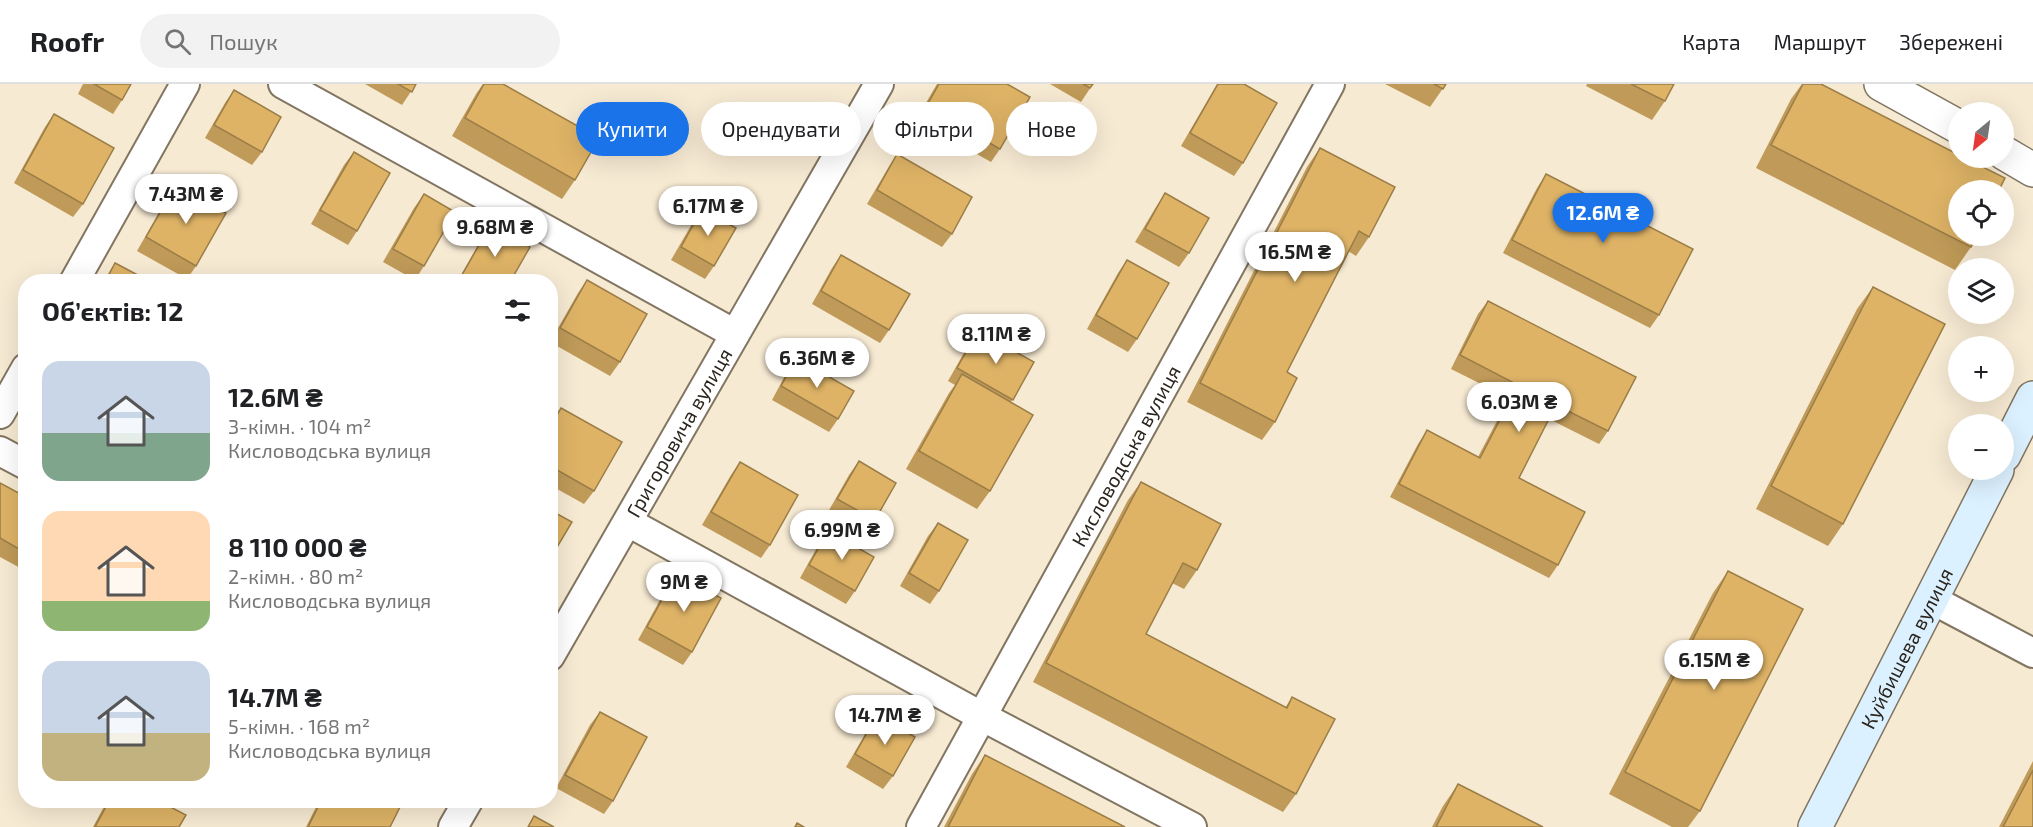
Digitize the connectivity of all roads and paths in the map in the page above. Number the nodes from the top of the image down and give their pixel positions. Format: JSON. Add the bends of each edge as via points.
{"nodes":[{"id":1,"x":185,"y":84,"type":"edge"},
{"id":2,"x":283,"y":84,"type":"edge"},
{"id":3,"x":879,"y":84,"type":"edge"},
{"id":4,"x":1330,"y":84,"type":"edge"},
{"id":5,"x":1881,"y":84,"type":"edge"},
{"id":6,"x":1948,"y":121,"type":"edge"},
{"id":7,"x":2014,"y":159,"type":"edge"},
{"id":8,"x":2033,"y":170,"type":"edge"},
{"id":9,"x":78,"y":274,"type":"edge"},
{"id":10,"x":735,"y":334,"type":"junction"},
{"id":11,"x":18,"y":382,"type":"edge"},
{"id":12,"x":2033,"y":398,"type":"edge"},
{"id":13,"x":0,"y":414,"type":"edge"},
{"id":14,"x":2014,"y":435,"type":"edge"},
{"id":15,"x":0,"y":451,"type":"edge"},
{"id":16,"x":18,"y":461,"type":"edge"},
{"id":17,"x":1992,"y":480,"type":"edge"},
{"id":18,"x":628,"y":522,"type":"junction"},
{"id":19,"x":1931,"y":599,"type":"junction"},
{"id":20,"x":558,"y":642,"type":"edge"},
{"id":21,"x":2033,"y":653,"type":"edge"},
{"id":22,"x":983,"y":717,"type":"junction"},
{"id":23,"x":464,"y":808,"type":"edge"},
{"id":24,"x":453,"y":827,"type":"edge"},
{"id":25,"x":921,"y":827,"type":"edge"},
{"id":26,"x":1192,"y":827,"type":"edge"},
{"id":27,"x":1815,"y":827,"type":"edge"}],
"edges":[{"from":1,"to":9,"type":"street"},
{"from":2,"to":10,"type":"street"},
{"from":3,"to":10,"type":"street","name":"Григоровича вулиця"},
{"from":4,"to":22,"type":"street","name":"Кисловодська вулиця"},
{"from":5,"to":6,"type":"street"},
{"from":7,"to":8,"type":"street"},
{"from":10,"to":18,"type":"street","name":"Григоровича вулиця"},
{"from":11,"to":13,"type":"street"},
{"from":12,"to":14,"type":"main road"},
{"from":15,"to":16,"type":"street"},
{"from":17,"to":19,"type":"main road","name":"Куйбишева вулиця"},
{"from":18,"to":20,"type":"street","name":"Григоровича вулиця"},
{"from":18,"to":22,"type":"street"},
{"from":19,"to":21,"type":"street"},
{"from":19,"to":27,"type":"main road","name":"Куйбишева вулиця"},
{"from":22,"to":25,"type":"street","name":"Кисловодська вулиця"},
{"from":22,"to":26,"type":"street"},
{"from":23,"to":24,"type":"street"}]}
